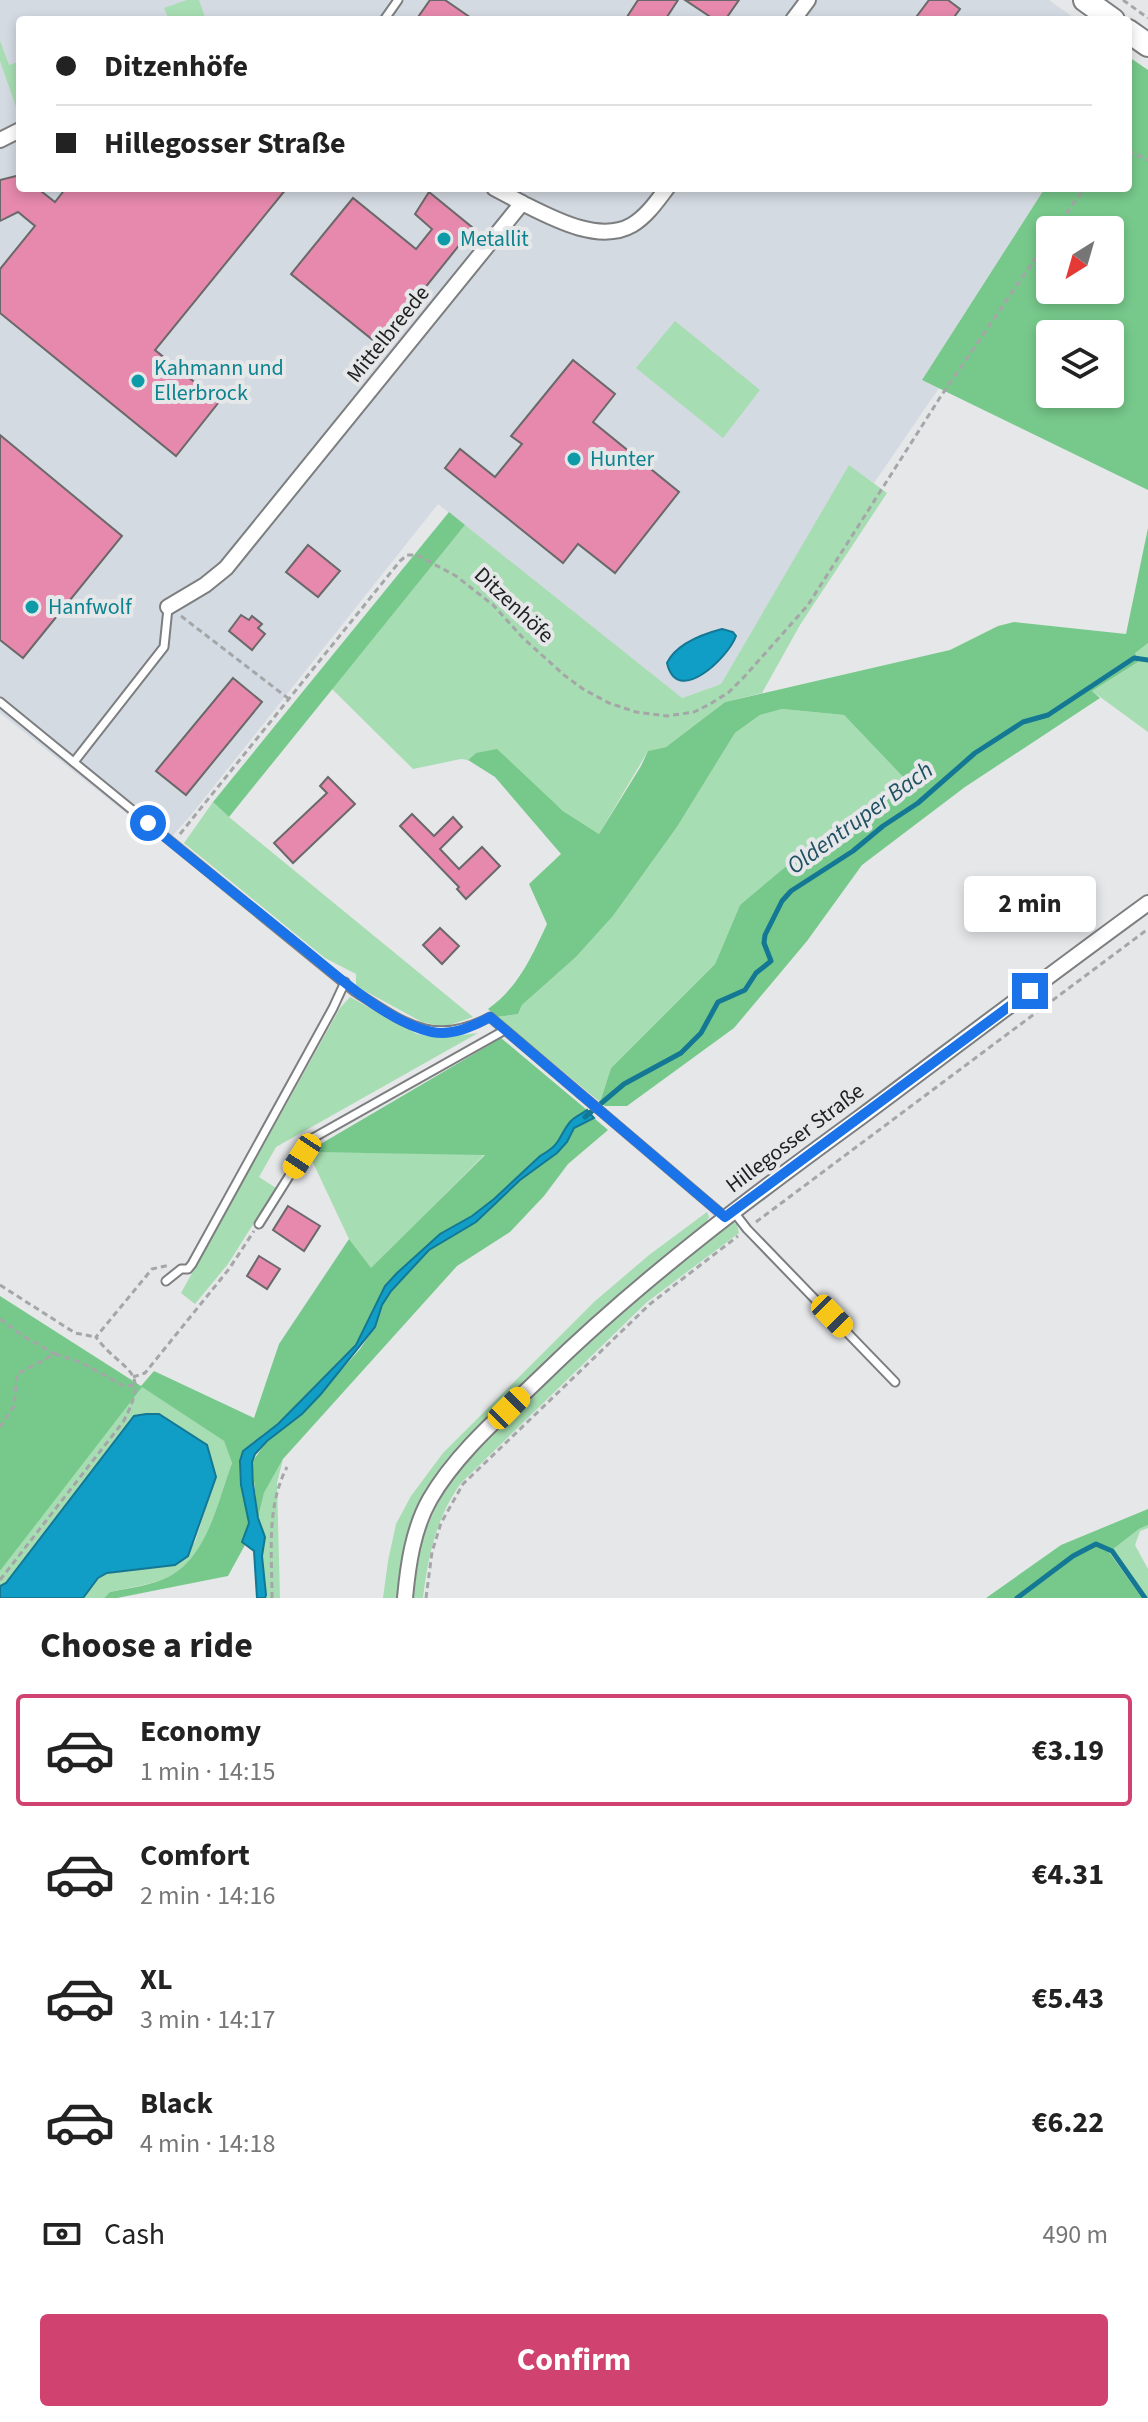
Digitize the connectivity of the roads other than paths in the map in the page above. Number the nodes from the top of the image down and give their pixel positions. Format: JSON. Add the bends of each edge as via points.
{"nodes":[{"id":1,"x":1085,"y":0,"type":"edge"},
{"id":2,"x":1107,"y":16,"type":"edge"},
{"id":3,"x":501,"y":192,"type":"edge"},
{"id":4,"x":664,"y":192,"type":"edge"},
{"id":5,"x":522,"y":203,"type":"junction"},
{"id":6,"x":168,"y":607,"type":"joint"},
{"id":7,"x":0,"y":702,"type":"edge"},
{"id":8,"x":74,"y":762,"type":"junction"},
{"id":9,"x":1144,"y":912,"type":"edge"},
{"id":10,"x":345,"y":982,"type":"junction"},
{"id":11,"x":505,"y":1030,"type":"junction"},
{"id":12,"x":729,"y":1214,"type":"junction"},
{"id":13,"x":259,"y":1224,"type":"road end"},
{"id":14,"x":166,"y":1281,"type":"dead end"},
{"id":15,"x":895,"y":1382,"type":"dead end"},
{"id":16,"x":405,"y":1598,"type":"edge"}],
"edges":[{"from":1,"to":2,"type":"street"},
{"from":3,"to":5,"type":"street"},
{"from":4,"to":5,"type":"street","via":[[640,219],[612,231],[571,225]]},
{"from":5,"to":6,"type":"street","name":"Mittelbreede","via":[[226,568]]},
{"from":6,"to":8,"type":"lane","via":[[164,647]]},
{"from":7,"to":8,"type":"lane"},
{"from":8,"to":10,"type":"lane"},
{"from":9,"to":12,"type":"street","name":"Hillegosser Straße"},
{"from":10,"to":11,"type":"lane","via":[[402,1019],[434,1032],[465,1029],[490,1017]]},
{"from":10,"to":14,"type":"lane","via":[[192,1264]]},
{"from":11,"to":12,"type":"lane"},
{"from":11,"to":13,"type":"lane","via":[[313,1138]]},
{"from":12,"to":15,"type":"lane"},
{"from":12,"to":16,"type":"street","name":"Hillegosser Straße","via":[[626,1296],[448,1472],[429,1501],[415,1538]]}]}
